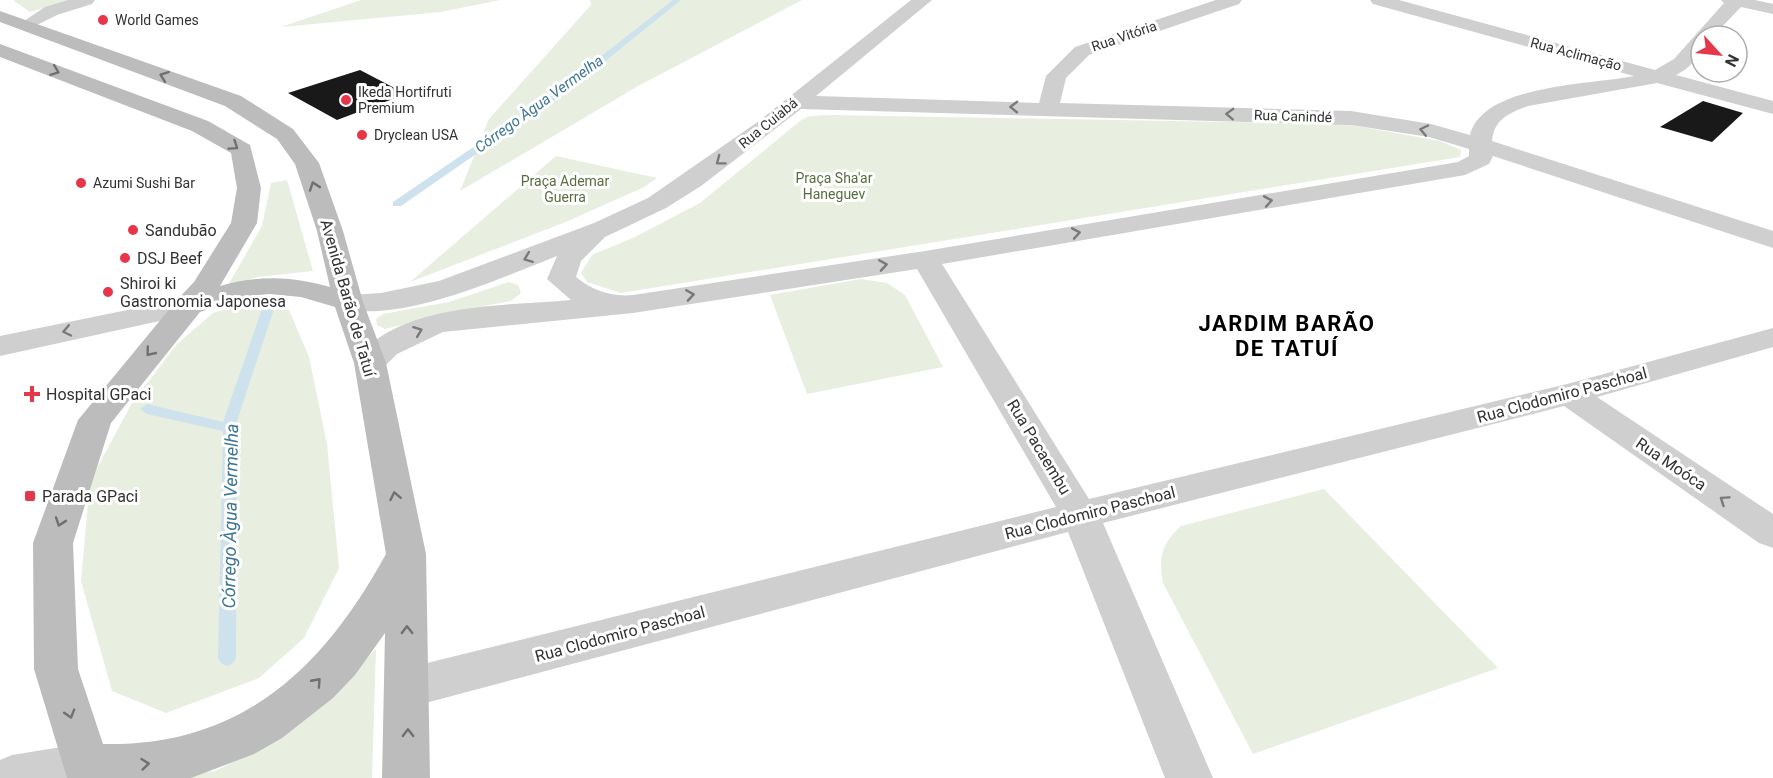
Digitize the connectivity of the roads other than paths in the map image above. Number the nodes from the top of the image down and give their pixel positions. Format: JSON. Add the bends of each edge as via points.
{"nodes":[{"id":1,"x":86,"y":0,"type":"edge"},
{"id":2,"x":923,"y":0,"type":"edge"},
{"id":3,"x":1233,"y":0,"type":"edge"},
{"id":4,"x":1379,"y":0,"type":"edge"},
{"id":5,"x":1736,"y":0,"type":"edge"},
{"id":6,"x":1773,"y":9,"type":"edge"},
{"id":7,"x":9,"y":18,"type":"edge"},
{"id":8,"x":1714,"y":24,"type":"edge"},
{"id":9,"x":0,"y":50,"type":"edge"},
{"id":10,"x":1689,"y":51,"type":"edge"},
{"id":11,"x":1656,"y":75,"type":"junction"},
{"id":12,"x":795,"y":102,"type":"junction"},
{"id":13,"x":1051,"y":108,"type":"junction"},
{"id":14,"x":1773,"y":108,"type":"edge"},
{"id":15,"x":1481,"y":145,"type":"junction"},
{"id":16,"x":603,"y":229,"type":"junction"},
{"id":17,"x":1773,"y":240,"type":"edge"},
{"id":18,"x":925,"y":259,"type":"junction"},
{"id":19,"x":348,"y":302,"type":"junction"},
{"id":20,"x":633,"y":304,"type":"junction"},
{"id":21,"x":186,"y":307,"type":"junction"},
{"id":22,"x":1773,"y":337,"type":"edge"},
{"id":23,"x":0,"y":346,"type":"edge"},
{"id":24,"x":370,"y":363,"type":"junction"},
{"id":25,"x":1569,"y":394,"type":"junction"},
{"id":26,"x":1080,"y":515,"type":"junction"},
{"id":27,"x":1773,"y":533,"type":"edge"},
{"id":28,"x":406,"y":554,"type":"junction"},
{"id":29,"x":407,"y":688,"type":"junction"},
{"id":30,"x":90,"y":772,"type":"edge"},
{"id":31,"x":12,"y":778,"type":"edge"},
{"id":32,"x":406,"y":778,"type":"edge"},
{"id":33,"x":1189,"y":778,"type":"edge"}],
"edges":[{"from":1,"to":7,"type":"street"},
{"from":2,"to":12,"type":"street","name":"Rua Cuiabá"},
{"from":3,"to":13,"type":"street","name":"Rua Vitória","via":[[1082,51],[1056,75],[1049,101]]},
{"from":4,"to":11,"type":"street","name":"Rua Aclimação"},
{"from":5,"to":6,"type":"street"},
{"from":5,"to":8,"type":"street"},
{"from":19,"to":7,"type":"main road","name":"Avenida Barão de Tatuí","one_way":true,"via":[[307,163],[285,134],[233,101]]},
{"from":9,"to":21,"type":"main road","one_way":true,"via":[[200,126],[242,150],[249,188],[244,223],[206,286]]},
{"from":10,"to":11,"type":"street","via":[[1673,69]]},
{"from":11,"to":14,"type":"street","name":"Rua Aclimação"},
{"from":11,"to":15,"type":"street","via":[[1511,104],[1489,118],[1481,133]]},
{"from":13,"to":12,"type":"street","name":"Rua Canindé","one_way":true},
{"from":12,"to":16,"type":"street","name":"Rua Cuiabá","one_way":true,"via":[[692,181]]},
{"from":15,"to":13,"type":"street","name":"Rua Canindé","one_way":true,"via":[[1431,131],[1351,118]]},
{"from":15,"to":17,"type":"street","name":"Rua Canindé"},
{"from":18,"to":15,"type":"street","one_way":true,"via":[[1465,168],[1481,159]]},
{"from":16,"to":19,"type":"street","name":"Rua Cuiabá","one_way":true,"via":[[447,288],[381,302]]},
{"from":16,"to":20,"type":"street","name":"Rua Cuiabá","via":[[575,250],[562,266],[561,279],[575,292],[591,299]]},
{"from":20,"to":18,"type":"street","one_way":true},
{"from":18,"to":26,"type":"street","name":"Rua Pacaembu"},
{"from":19,"to":21,"type":"main road","via":[[307,289],[276,285],[257,286]]},
{"from":19,"to":24,"type":"main road","name":"Avenida Barão de Tatuí"},
{"from":24,"to":20,"type":"street","one_way":true,"via":[[386,347],[436,324]]},
{"from":21,"to":23,"type":"street","one_way":true},
{"from":21,"to":30,"type":"main road","one_way":true,"via":[[95,420],[53,543],[56,669]]},
{"from":22,"to":25,"type":"street","name":"Rua Clodomiro Paschoal"},
{"from":28,"to":24,"type":"main road","name":"Avenida Barão de Tatuí","one_way":true},
{"from":25,"to":26,"type":"street","name":"Rua Clodomiro Paschoal"},
{"from":27,"to":25,"type":"street","name":"Rua Moóca","one_way":true},
{"from":26,"to":29,"type":"street","name":"Rua Clodomiro Paschoal"},
{"from":26,"to":33,"type":"street","name":"Rua Pacaembu"},
{"from":29,"to":28,"type":"main road","name":"Avenida Barão de Tatuí","one_way":true},
{"from":30,"to":28,"type":"main road","one_way":true,"via":[[203,752],[262,727],[310,691],[358,638]]},
{"from":32,"to":29,"type":"main road","name":"Avenida Barão de Tatuí","one_way":true},
{"from":30,"to":31,"type":"street"}]}
